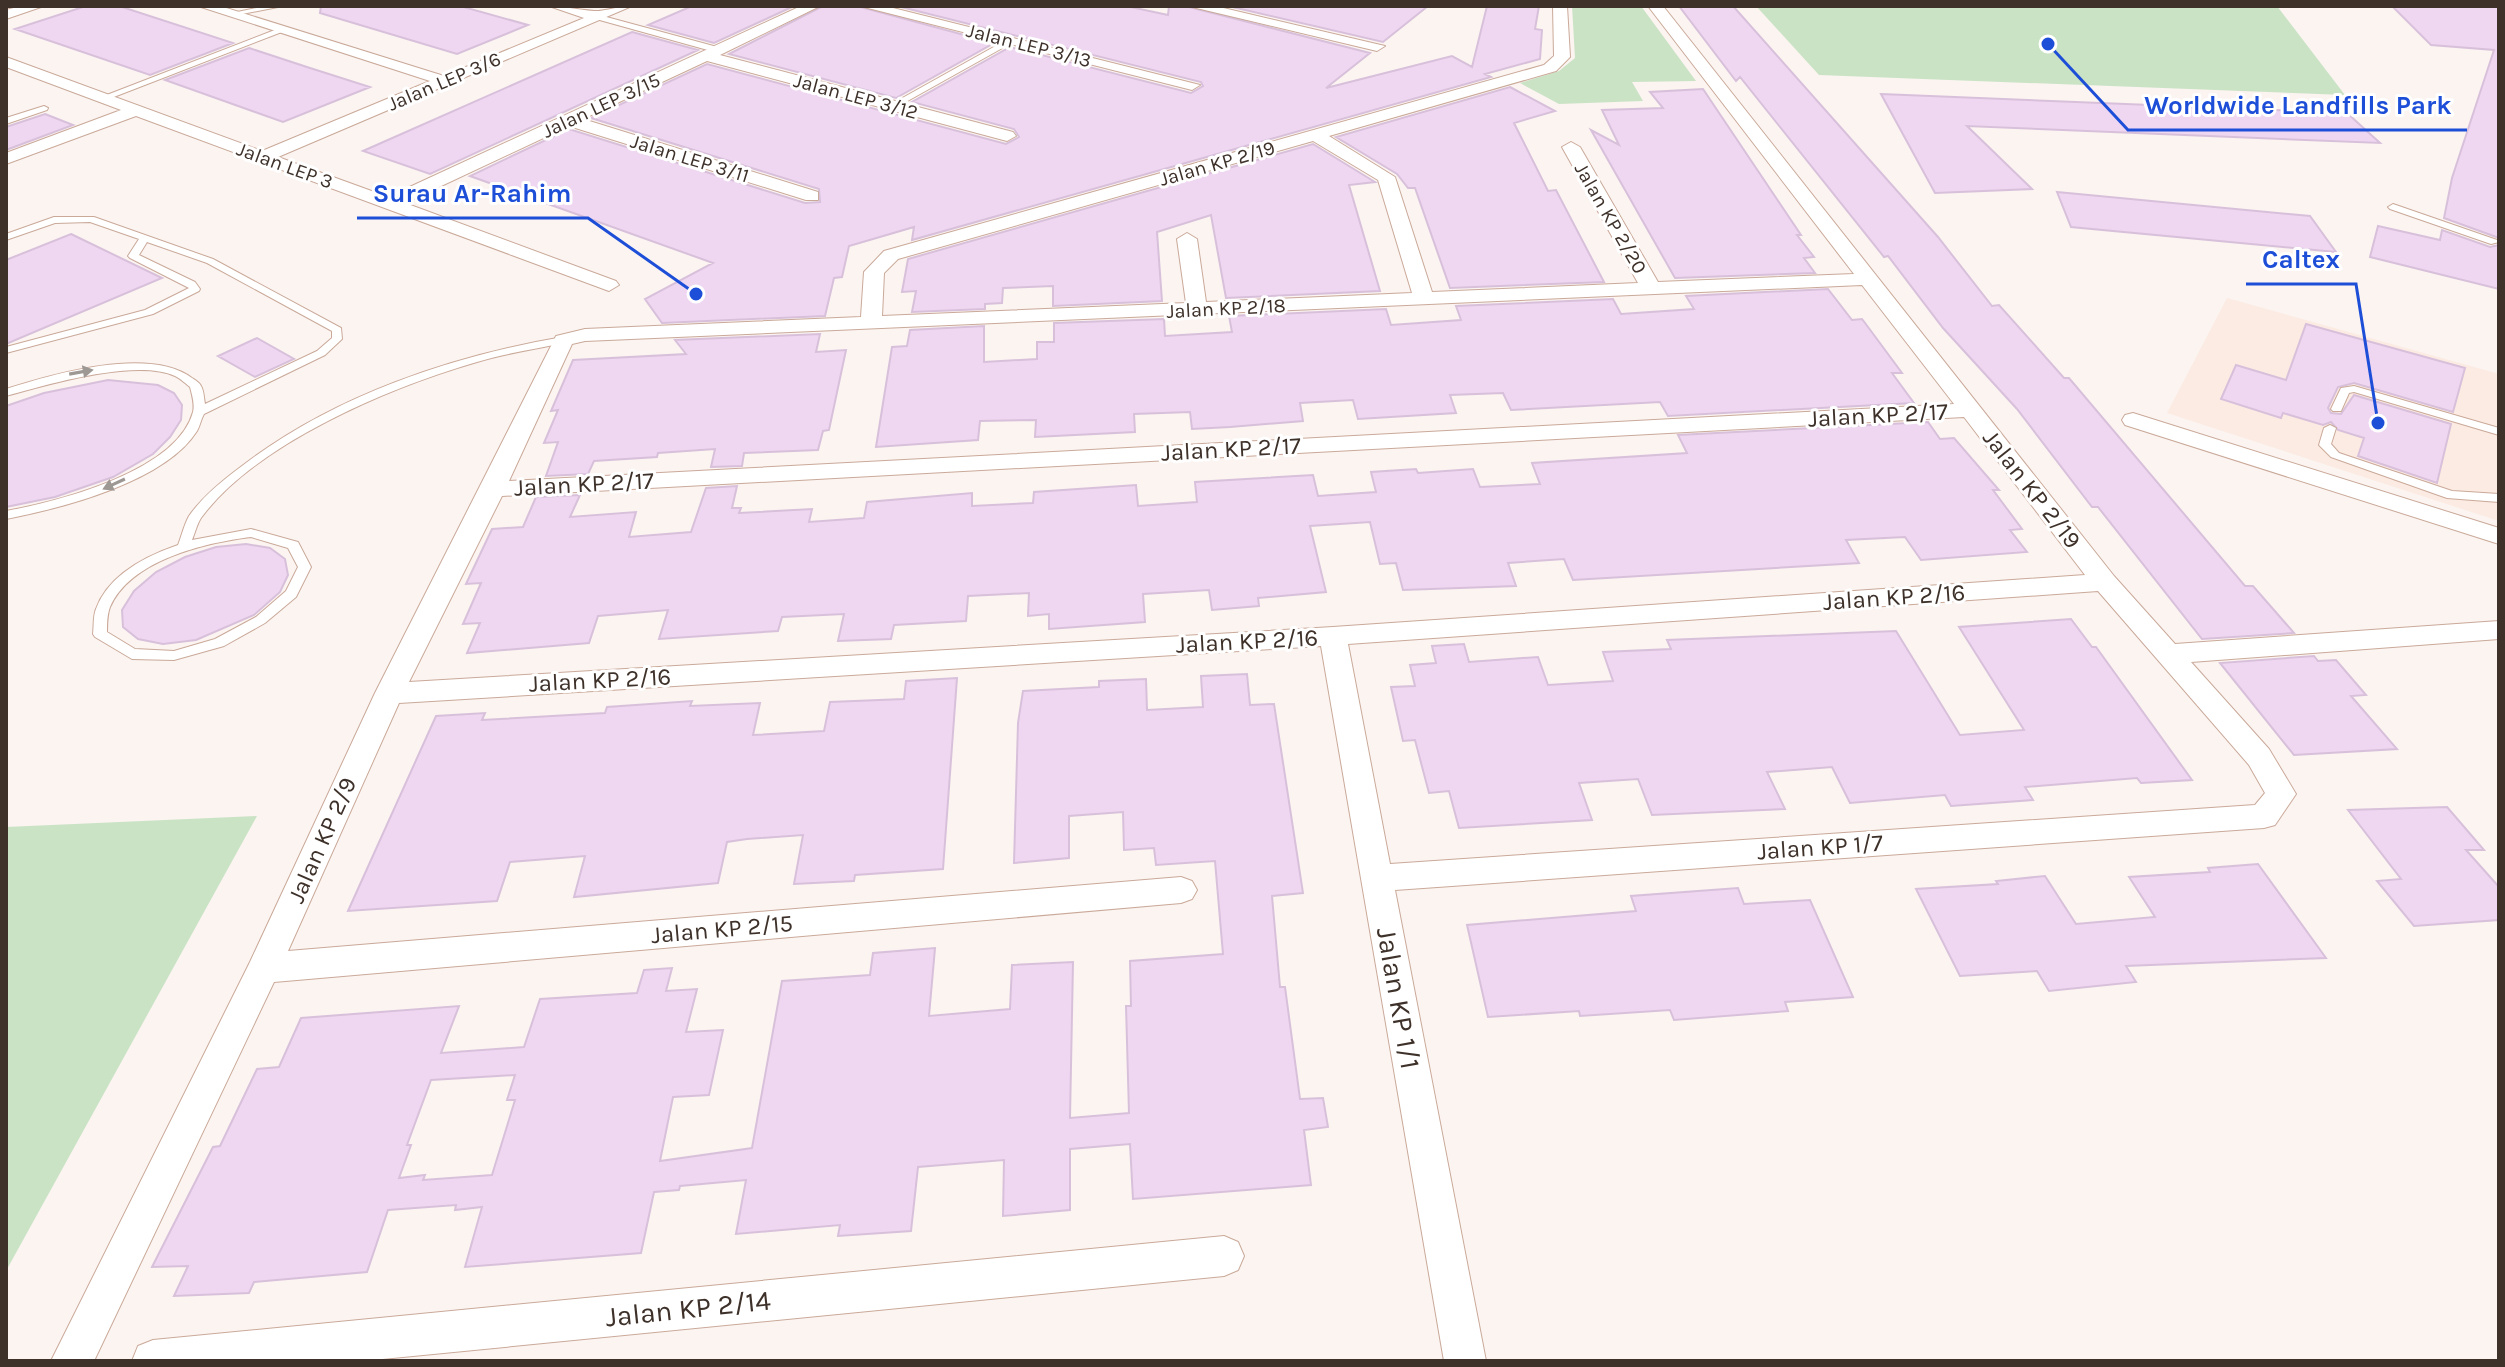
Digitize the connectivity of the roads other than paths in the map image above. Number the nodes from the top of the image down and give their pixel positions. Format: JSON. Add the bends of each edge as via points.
{"nodes":[{"id":1,"x":37,"y":6,"type":"edge"},
{"id":2,"x":205,"y":6,"type":"edge"},
{"id":3,"x":279,"y":6,"type":"edge"},
{"id":4,"x":556,"y":6,"type":"edge"},
{"id":5,"x":625,"y":6,"type":"edge"},
{"id":6,"x":813,"y":6,"type":"edge"},
{"id":7,"x":867,"y":6,"type":"edge"},
{"id":8,"x":1195,"y":6,"type":"edge"},
{"id":9,"x":1560,"y":6,"type":"edge"},
{"id":10,"x":1655,"y":6,"type":"edge"},
{"id":11,"x":232,"y":14,"type":"junction"},
{"id":12,"x":6,"y":15,"type":"edge"},
{"id":13,"x":599,"y":17,"type":"junction"},
{"id":14,"x":283,"y":30,"type":"junction"},
{"id":15,"x":1011,"y":41,"type":"junction"},
{"id":16,"x":1377,"y":46,"type":"dead end"},
{"id":17,"x":712,"y":53,"type":"junction"},
{"id":18,"x":6,"y":62,"type":"edge"},
{"id":19,"x":34,"y":72,"type":"junction"},
{"id":20,"x":445,"y":81,"type":"junction"},
{"id":21,"x":6,"y":82,"type":"edge"},
{"id":22,"x":1192,"y":85,"type":"dead end"},
{"id":23,"x":103,"y":98,"type":"junction"},
{"id":24,"x":892,"y":106,"type":"junction"},
{"id":25,"x":44,"y":108,"type":"dead end"},
{"id":26,"x":137,"y":110,"type":"junction"},
{"id":27,"x":568,"y":120,"type":"junction"},
{"id":28,"x":6,"y":121,"type":"edge"},
{"id":29,"x":1315,"y":135,"type":"junction"},
{"id":30,"x":1007,"y":136,"type":"dead end"},
{"id":31,"x":1571,"y":147,"type":"dead end"},
{"id":32,"x":262,"y":157,"type":"junction"},
{"id":33,"x":6,"y":159,"type":"edge"},
{"id":34,"x":812,"y":196,"type":"dead end"},
{"id":35,"x":388,"y":204,"type":"junction"},
{"id":36,"x":2393,"y":207,"type":"dead end"},
{"id":37,"x":6,"y":237,"type":"edge"},
{"id":38,"x":145,"y":238,"type":"junction"},
{"id":39,"x":1187,"y":239,"type":"dead end"},
{"id":40,"x":2494,"y":242,"type":"dead end"},
{"id":41,"x":1866,"y":279,"type":"junction"},
{"id":42,"x":609,"y":285,"type":"dead end"},
{"id":43,"x":1651,"y":288,"type":"junction"},
{"id":44,"x":1424,"y":299,"type":"junction"},
{"id":45,"x":1197,"y":310,"type":"junction"},
{"id":46,"x":871,"y":323,"type":"junction"},
{"id":47,"x":574,"y":338,"type":"junction"},
{"id":48,"x":6,"y":350,"type":"edge"},
{"id":49,"x":6,"y":393,"type":"edge"},
{"id":50,"x":2337,"y":409,"type":"dead end"},
{"id":51,"x":1970,"y":410,"type":"junction"},
{"id":52,"x":200,"y":411,"type":"junction"},
{"id":53,"x":2133,"y":420,"type":"dead end"},
{"id":54,"x":2330,"y":428,"type":"dead end"},
{"id":55,"x":2499,"y":432,"type":"edge"},
{"id":56,"x":493,"y":489,"type":"junction"},
{"id":57,"x":2499,"y":498,"type":"edge"},
{"id":58,"x":6,"y":515,"type":"edge"},
{"id":59,"x":2499,"y":536,"type":"edge"},
{"id":60,"x":184,"y":546,"type":"junction"},
{"id":61,"x":2105,"y":582,"type":"junction"},
{"id":62,"x":2499,"y":630,"type":"edge"},
{"id":63,"x":1333,"y":636,"type":"junction"},
{"id":64,"x":2168,"y":654,"type":"junction"},
{"id":65,"x":389,"y":693,"type":"junction"},
{"id":66,"x":2264,"y":816,"type":"joint"},
{"id":67,"x":1377,"y":878,"type":"junction"},
{"id":68,"x":1181,"y":890,"type":"dead end"},
{"id":69,"x":264,"y":968,"type":"junction"},
{"id":70,"x":1224,"y":1256,"type":"dead end"},
{"id":71,"x":72,"y":1361,"type":"edge"},
{"id":72,"x":153,"y":1361,"type":"edge"},
{"id":73,"x":1465,"y":1361,"type":"edge"}],
"edges":[{"from":1,"to":12,"type":"street"},
{"from":2,"to":11,"type":"street"},
{"from":3,"to":11,"type":"lane"},
{"from":4,"to":13,"type":"street"},
{"from":5,"to":13,"type":"street","name":"Jalan LEP 3/6"},
{"from":6,"to":17,"type":"street","name":"Jalan LEP 3/15"},
{"from":7,"to":15,"type":"street","name":"Jalan LEP 3/13"},
{"from":8,"to":16,"type":"street"},
{"from":9,"to":29,"type":"street","name":"Jalan KP 2/19","via":[[1562,57],[1550,68]]},
{"from":10,"to":41,"type":"street","name":"Jalan KP 2/19"},
{"from":11,"to":14,"type":"street"},
{"from":13,"to":17,"type":"lane"},
{"from":13,"to":20,"type":"street","name":"Jalan LEP 3/6"},
{"from":14,"to":20,"type":"street"},
{"from":14,"to":23,"type":"lane"},
{"from":15,"to":22,"type":"street","name":"Jalan LEP 3/13"},
{"from":15,"to":24,"type":"lane"},
{"from":17,"to":24,"type":"street","name":"Jalan LEP 3/12"},
{"from":17,"to":27,"type":"street","name":"Jalan LEP 3/15"},
{"from":18,"to":19,"type":"street","name":"Jalan LEP 3"},
{"from":19,"to":21,"type":"street"},
{"from":19,"to":23,"type":"street","name":"Jalan LEP 3"},
{"from":20,"to":32,"type":"street","name":"Jalan LEP 3/6"},
{"from":23,"to":26,"type":"street","name":"Jalan LEP 3"},
{"from":24,"to":30,"type":"street","name":"Jalan LEP 3/12"},
{"from":25,"to":28,"type":"lane"},
{"from":26,"to":32,"type":"street","name":"Jalan LEP 3"},
{"from":26,"to":33,"type":"street"},
{"from":27,"to":34,"type":"street","name":"Jalan LEP 3/11"},
{"from":27,"to":35,"type":"street","name":"Jalan LEP 3/15"},
{"from":29,"to":44,"type":"street","via":[[1386,177]]},
{"from":29,"to":46,"type":"street","name":"Jalan KP 2/19","via":[[891,255],[874,272]]},
{"from":31,"to":43,"type":"street","name":"Jalan KP 2/20"},
{"from":32,"to":35,"type":"street","name":"Jalan LEP 3"},
{"from":35,"to":42,"type":"street","name":"Jalan LEP 3"},
{"from":36,"to":40,"type":"lane"},
{"from":37,"to":38,"type":"lane","via":[[78,217]]},
{"from":38,"to":48,"type":"lane","via":[[133,256],[195,289],[124,320]]},
{"from":38,"to":52,"type":"lane","via":[[210,261],[337,330],[337,339],[321,353]]},
{"from":39,"to":45,"type":"street"},
{"from":41,"to":43,"type":"street","name":"Jalan KP 2/18"},
{"from":41,"to":51,"type":"street","name":"Jalan KP 2/19"},
{"from":43,"to":44,"type":"street","name":"Jalan KP 2/18"},
{"from":44,"to":45,"type":"street","name":"Jalan KP 2/18"},
{"from":45,"to":46,"type":"street","name":"Jalan KP 2/18"},
{"from":46,"to":47,"type":"street","name":"Jalan KP 2/18"},
{"from":47,"to":56,"type":"street","name":"Jalan KP 2/9"},
{"from":47,"to":60,"type":"lane","via":[[531,343],[476,359],[315,425],[252,462],[196,516]]},
{"from":49,"to":52,"type":"lane","one_way":true,"via":[[59,375],[143,367],[195,386]]},
{"from":50,"to":55,"type":"lane","via":[[2345,390],[2354,389]]},
{"from":51,"to":56,"type":"street","name":"Jalan KP 2/17"},
{"from":51,"to":61,"type":"street","name":"Jalan KP 2/19"},
{"from":52,"to":58,"type":"lane","one_way":true,"via":[[179,443],[133,475],[70,501]]},
{"from":53,"to":59,"type":"street"},
{"from":54,"to":57,"type":"lane","via":[[2325,445],[2335,455],[2451,495]]},
{"from":56,"to":65,"type":"street","name":"Jalan KP 2/9"},
{"from":60,"to":60,"type":"lane","via":[[231,534],[270,535],[297,547],[303,557],[301,582],[277,610],[211,645],[162,655],[121,651],[108,644],[98,621],[110,594],[141,567]]},
{"from":61,"to":63,"type":"street","name":"Jalan KP 2/16"},
{"from":61,"to":64,"type":"street","name":"Jalan KP 2/19"},
{"from":62,"to":64,"type":"street"},
{"from":63,"to":65,"type":"street","name":"Jalan KP 2/16"},
{"from":63,"to":67,"type":"street","name":"Jalan KP 1/1"},
{"from":64,"to":66,"type":"street","name":"Jalan KP 2/19","via":[[2259,757],[2281,794]]},
{"from":65,"to":69,"type":"street","name":"Jalan KP 2/9"},
{"from":66,"to":67,"type":"street","name":"Jalan KP 1/7"},
{"from":67,"to":73,"type":"street","name":"Jalan KP 1/1"},
{"from":68,"to":69,"type":"street","name":"Jalan KP 2/15"},
{"from":69,"to":71,"type":"street","name":"Jalan KP 2/9"},
{"from":70,"to":72,"type":"street","name":"Jalan KP 2/14"}]}
